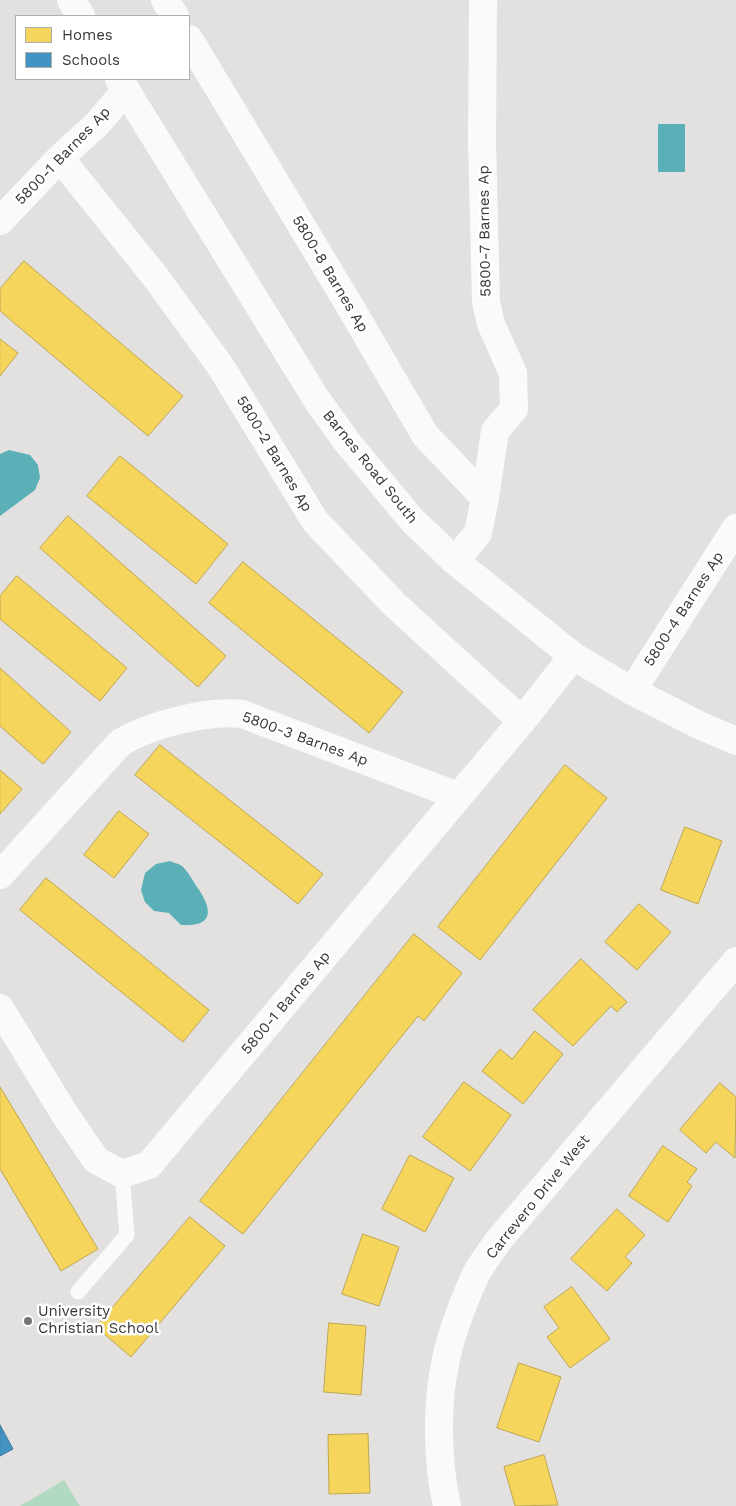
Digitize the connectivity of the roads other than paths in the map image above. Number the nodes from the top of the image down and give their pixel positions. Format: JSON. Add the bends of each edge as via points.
{"nodes":[{"id":1,"x":70,"y":0,"type":"edge"},
{"id":2,"x":166,"y":0,"type":"edge"},
{"id":3,"x":484,"y":0,"type":"edge"},
{"id":4,"x":80,"y":15,"type":"edge"},
{"id":5,"x":174,"y":15,"type":"edge"},
{"id":6,"x":190,"y":41,"type":"edge"},
{"id":7,"x":123,"y":84,"type":"edge"},
{"id":8,"x":60,"y":158,"type":"junction"},
{"id":9,"x":0,"y":221,"type":"edge"},
{"id":10,"x":486,"y":498,"type":"junction"},
{"id":11,"x":736,"y":528,"type":"edge"},
{"id":12,"x":455,"y":561,"type":"junction"},
{"id":13,"x":573,"y":656,"type":"junction"},
{"id":14,"x":632,"y":691,"type":"junction"},
{"id":15,"x":522,"y":721,"type":"junction"},
{"id":16,"x":736,"y":740,"type":"edge"},
{"id":17,"x":458,"y":796,"type":"junction"},
{"id":18,"x":0,"y":875,"type":"edge"},
{"id":19,"x":736,"y":961,"type":"edge"},
{"id":20,"x":0,"y":1008,"type":"edge"},
{"id":21,"x":122,"y":1174,"type":"junction"},
{"id":22,"x":78,"y":1292,"type":"dead end"},
{"id":23,"x":447,"y":1506,"type":"edge"}],
"edges":[{"from":1,"to":4,"type":"street"},
{"from":2,"to":5,"type":"street"},
{"from":3,"to":10,"type":"street","name":"5800-7 Barnes Ap","via":[[482,142],[486,302],[491,324],[513,373],[514,409],[495,431]]},
{"from":6,"to":10,"type":"street","name":"5800-8 Barnes Ap","via":[[425,435]]},
{"from":7,"to":8,"type":"street","name":"5800-1 Barnes Ap","via":[[97,124]]},
{"from":7,"to":12,"type":"street","name":"Barnes Road South","via":[[317,400],[347,442],[412,520]]},
{"from":8,"to":9,"type":"street","name":"5800-1 Barnes Ap"},
{"from":8,"to":15,"type":"street","name":"5800-2 Barnes Ap","via":[[158,279],[221,367],[315,521],[394,604]]},
{"from":10,"to":12,"type":"street","name":"5800-7 Barnes Ap","via":[[478,533]]},
{"from":11,"to":14,"type":"street","name":"5800-4 Barnes Ap"},
{"from":12,"to":13,"type":"street","name":"Barnes Road South"},
{"from":13,"to":14,"type":"street","name":"Barnes Road South"},
{"from":13,"to":15,"type":"street","name":"5800-1 Barnes Ap"},
{"from":14,"to":16,"type":"street","name":"Barnes Road South"},
{"from":15,"to":17,"type":"street","name":"5800-1 Barnes Ap"},
{"from":17,"to":18,"type":"street","name":"5800-3 Barnes Ap","via":[[242,714],[207,714],[149,729],[120,743]]},
{"from":17,"to":21,"type":"street","name":"5800-1 Barnes Ap","via":[[149,1165]]},
{"from":19,"to":23,"type":"street","name":"Carrevero Drive West","via":[[498,1241],[476,1274],[457,1318],[445,1359],[440,1442],[442,1485]]},
{"from":20,"to":21,"type":"street","via":[[96,1160]]},
{"from":21,"to":22,"type":"lane","via":[[127,1235]]}]}
